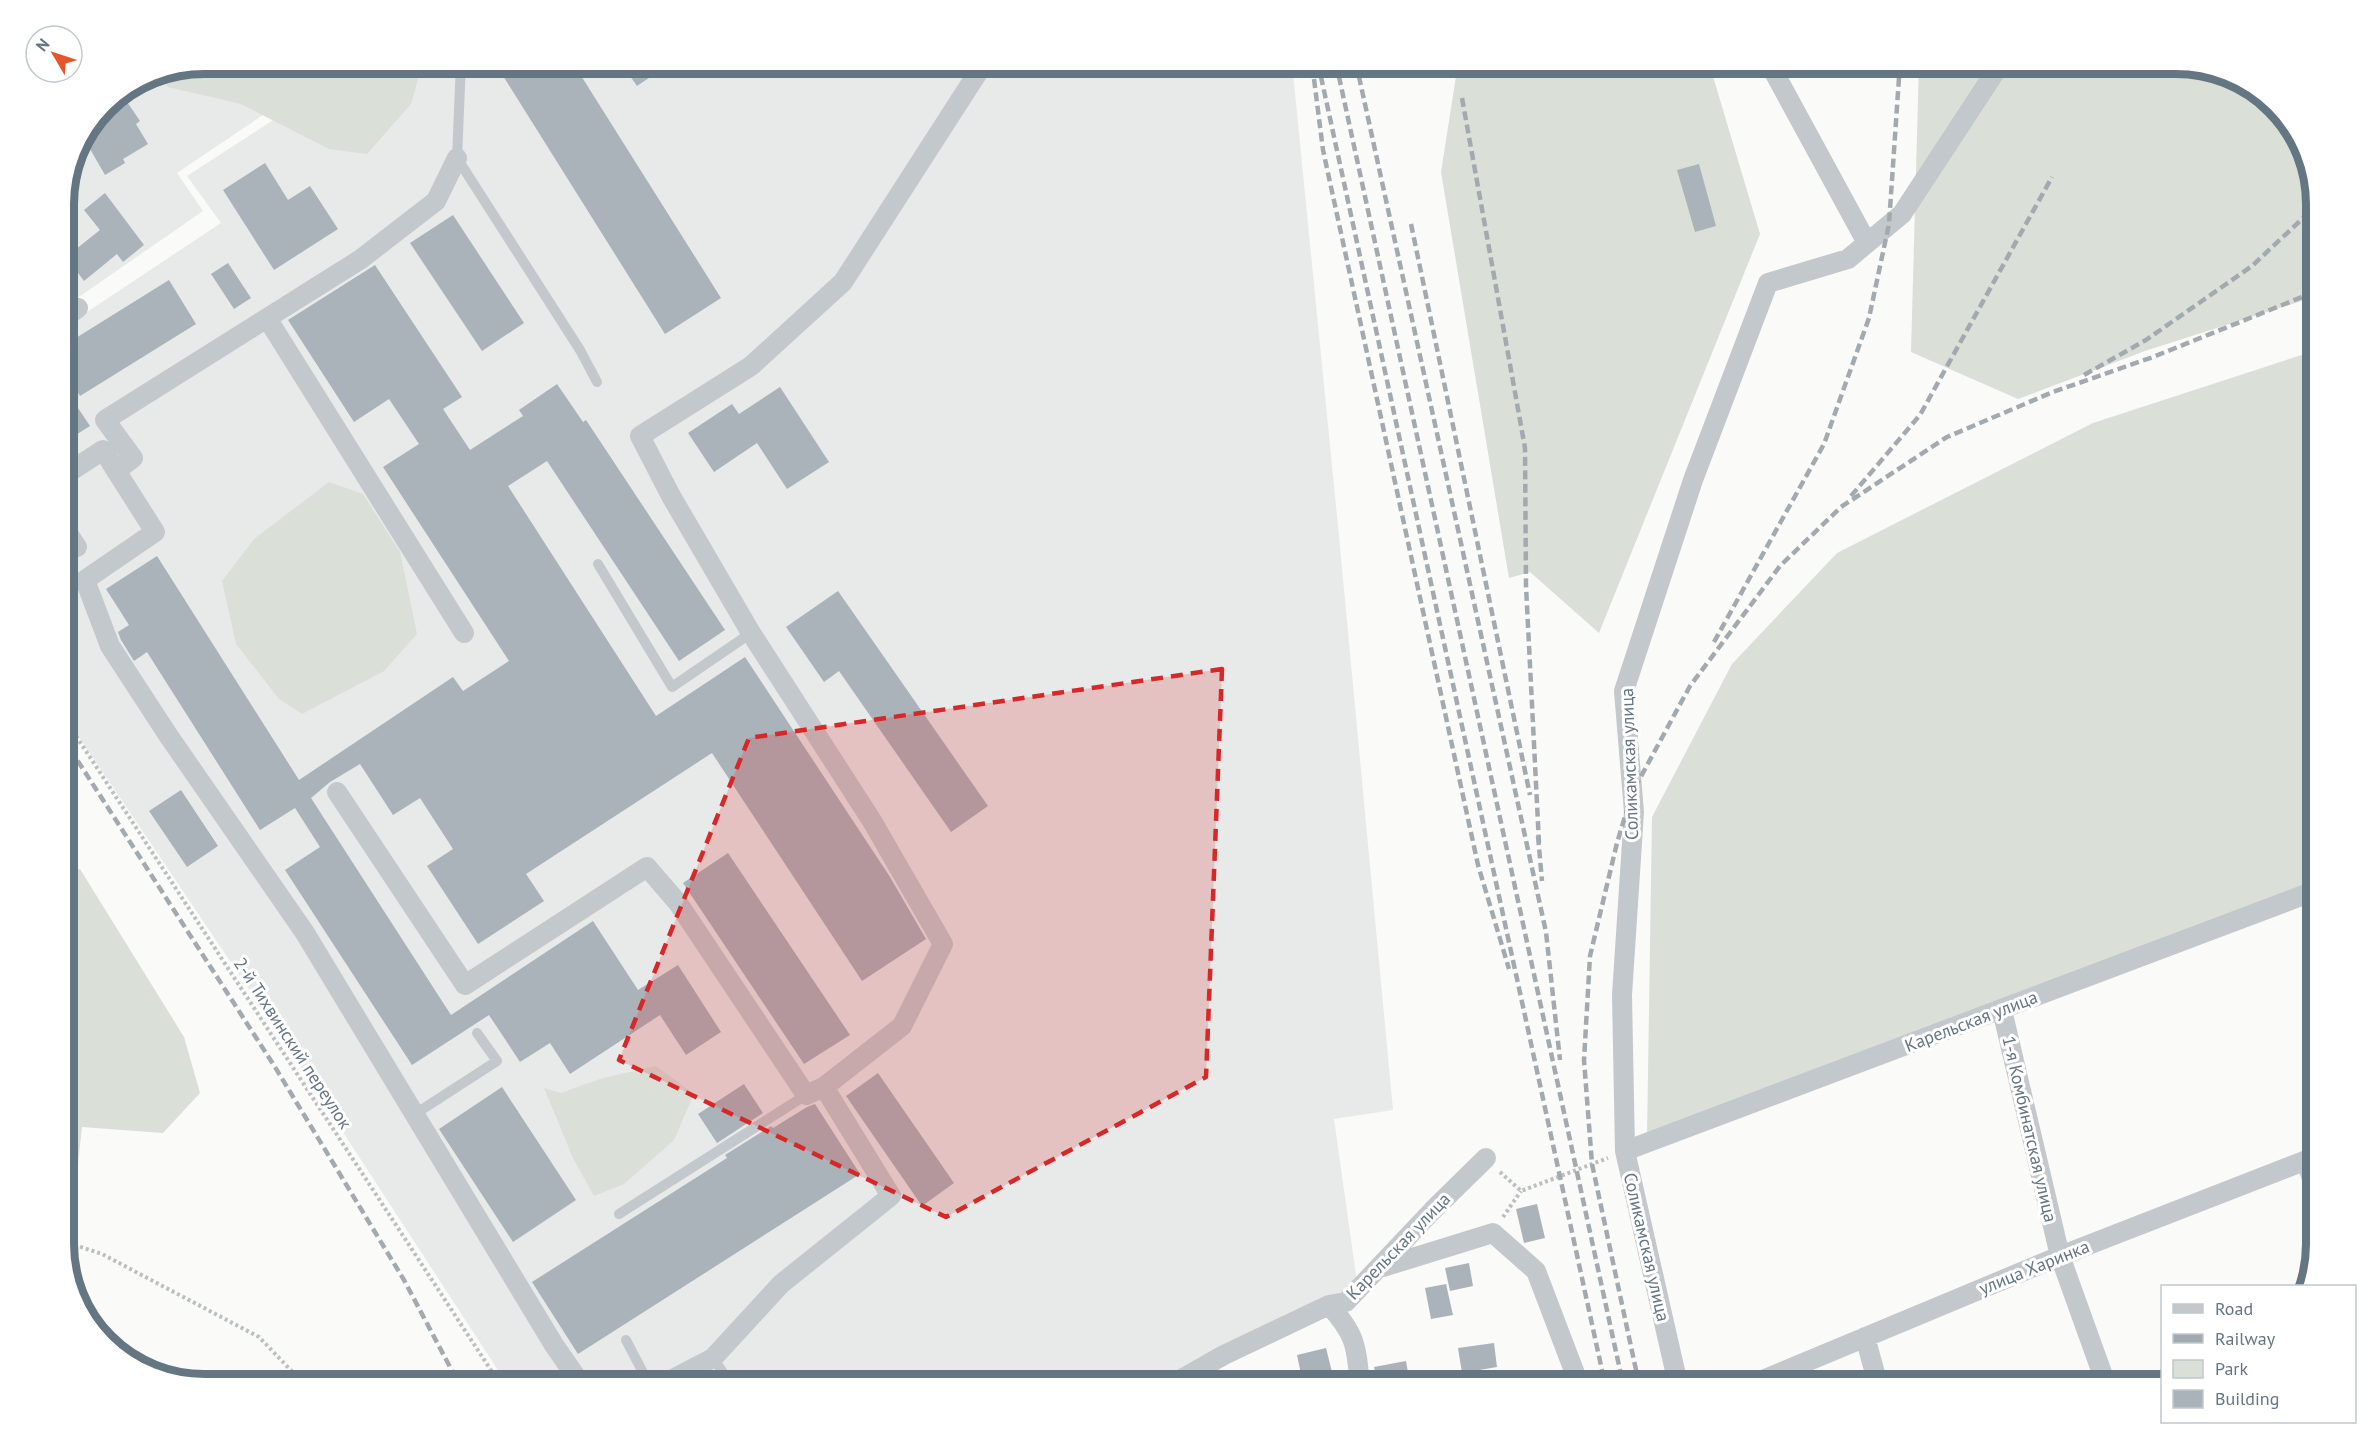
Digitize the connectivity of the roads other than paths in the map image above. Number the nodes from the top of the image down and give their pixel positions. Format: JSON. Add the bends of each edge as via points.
{"nodes":[{"id":1,"x":461,"y":74,"type":"edge"},
{"id":2,"x":977,"y":74,"type":"edge"},
{"id":3,"x":1775,"y":74,"type":"edge"},
{"id":4,"x":1994,"y":74,"type":"edge"},
{"id":5,"x":457,"y":158,"type":"junction"},
{"id":6,"x":1867,"y":243,"type":"junction"},
{"id":7,"x":267,"y":318,"type":"junction"},
{"id":8,"x":597,"y":382,"type":"dead end"},
{"id":9,"x":74,"y":469,"type":"edge"},
{"id":10,"x":116,"y":471,"type":"junction"},
{"id":11,"x":74,"y":542,"type":"edge"},
{"id":12,"x":77,"y":547,"type":"dead end"},
{"id":13,"x":598,"y":564,"type":"dead end"},
{"id":14,"x":464,"y":633,"type":"dead end"},
{"id":15,"x":751,"y":633,"type":"junction"},
{"id":16,"x":337,"y":792,"type":"dead end"},
{"id":17,"x":2306,"y":894,"type":"edge"},
{"id":18,"x":2002,"y":1010,"type":"junction"},
{"id":19,"x":477,"y":1033,"type":"dead end"},
{"id":20,"x":815,"y":1091,"type":"junction"},
{"id":21,"x":415,"y":1114,"type":"junction"},
{"id":22,"x":1625,"y":1151,"type":"junction"},
{"id":23,"x":1486,"y":1158,"type":"road end"},
{"id":24,"x":2306,"y":1161,"type":"edge"},
{"id":25,"x":619,"y":1214,"type":"dead end"},
{"id":26,"x":2060,"y":1256,"type":"junction"},
{"id":27,"x":1380,"y":1268,"type":"junction"},
{"id":28,"x":1329,"y":1305,"type":"junction"},
{"id":29,"x":1865,"y":1337,"type":"junction"},
{"id":30,"x":626,"y":1340,"type":"dead end"},
{"id":31,"x":712,"y":1358,"type":"junction"},
{"id":32,"x":574,"y":1374,"type":"edge"},
{"id":33,"x":644,"y":1374,"type":"edge"},
{"id":34,"x":682,"y":1374,"type":"edge"},
{"id":35,"x":724,"y":1374,"type":"edge"},
{"id":36,"x":1191,"y":1374,"type":"edge"},
{"id":37,"x":1359,"y":1374,"type":"edge"},
{"id":38,"x":1575,"y":1374,"type":"edge"},
{"id":39,"x":1676,"y":1374,"type":"edge"},
{"id":40,"x":1777,"y":1374,"type":"edge"},
{"id":41,"x":1875,"y":1374,"type":"edge"},
{"id":42,"x":2102,"y":1374,"type":"edge"}],
"edges":[{"from":1,"to":5,"type":"lane"},
{"from":2,"to":15,"type":"street","via":[[843,282],[751,366],[640,436],[670,496]]},
{"from":3,"to":6,"type":"street"},
{"from":4,"to":6,"type":"street","via":[[1902,214]]},
{"from":5,"to":7,"type":"street","via":[[436,201],[361,259]]},
{"from":5,"to":8,"type":"lane"},
{"from":6,"to":22,"type":"street","name":"Соликамская улица","via":[[1848,259],[1768,283],[1693,480],[1624,691],[1634,812],[1622,995]]},
{"from":7,"to":10,"type":"street","via":[[105,420],[133,458]]},
{"from":7,"to":14,"type":"street"},
{"from":9,"to":10,"type":"street","via":[[103,450]]},
{"from":10,"to":21,"type":"street","via":[[155,532],[84,580],[110,646],[305,933]]},
{"from":11,"to":12,"type":"street"},
{"from":13,"to":15,"type":"lane","via":[[672,687]]},
{"from":15,"to":20,"type":"street","via":[[872,821],[943,944],[902,1026]]},
{"from":16,"to":20,"type":"street","via":[[465,985],[647,867],[678,903]]},
{"from":17,"to":18,"type":"street","name":"Карельская улица"},
{"from":18,"to":22,"type":"street","name":"Карельская улица"},
{"from":18,"to":26,"type":"street","name":"1-я Комбинатская улица"},
{"from":19,"to":21,"type":"lane","via":[[497,1062]]},
{"from":20,"to":25,"type":"lane"},
{"from":20,"to":31,"type":"street","via":[[891,1196],[781,1284]]},
{"from":21,"to":32,"type":"street"},
{"from":22,"to":39,"type":"street","name":"Соликамская улица"},
{"from":23,"to":27,"type":"street","name":"Карельская улица"},
{"from":24,"to":26,"type":"street","name":"улица Харинка"},
{"from":26,"to":29,"type":"street","name":"улица Харинка"},
{"from":26,"to":42,"type":"street","name":"1-я Комбинатская улица"},
{"from":27,"to":28,"type":"street","name":"Карельская улица","via":[[1346,1302]]},
{"from":27,"to":38,"type":"street","via":[[1493,1233],[1536,1271]]},
{"from":28,"to":36,"type":"street","name":"Карельская улица"},
{"from":28,"to":37,"type":"street","via":[[1352,1334]]},
{"from":29,"to":40,"type":"street","name":"улица Харинка"},
{"from":29,"to":41,"type":"street"},
{"from":30,"to":33,"type":"lane"},
{"from":31,"to":34,"type":"street"},
{"from":31,"to":35,"type":"lane"}]}
